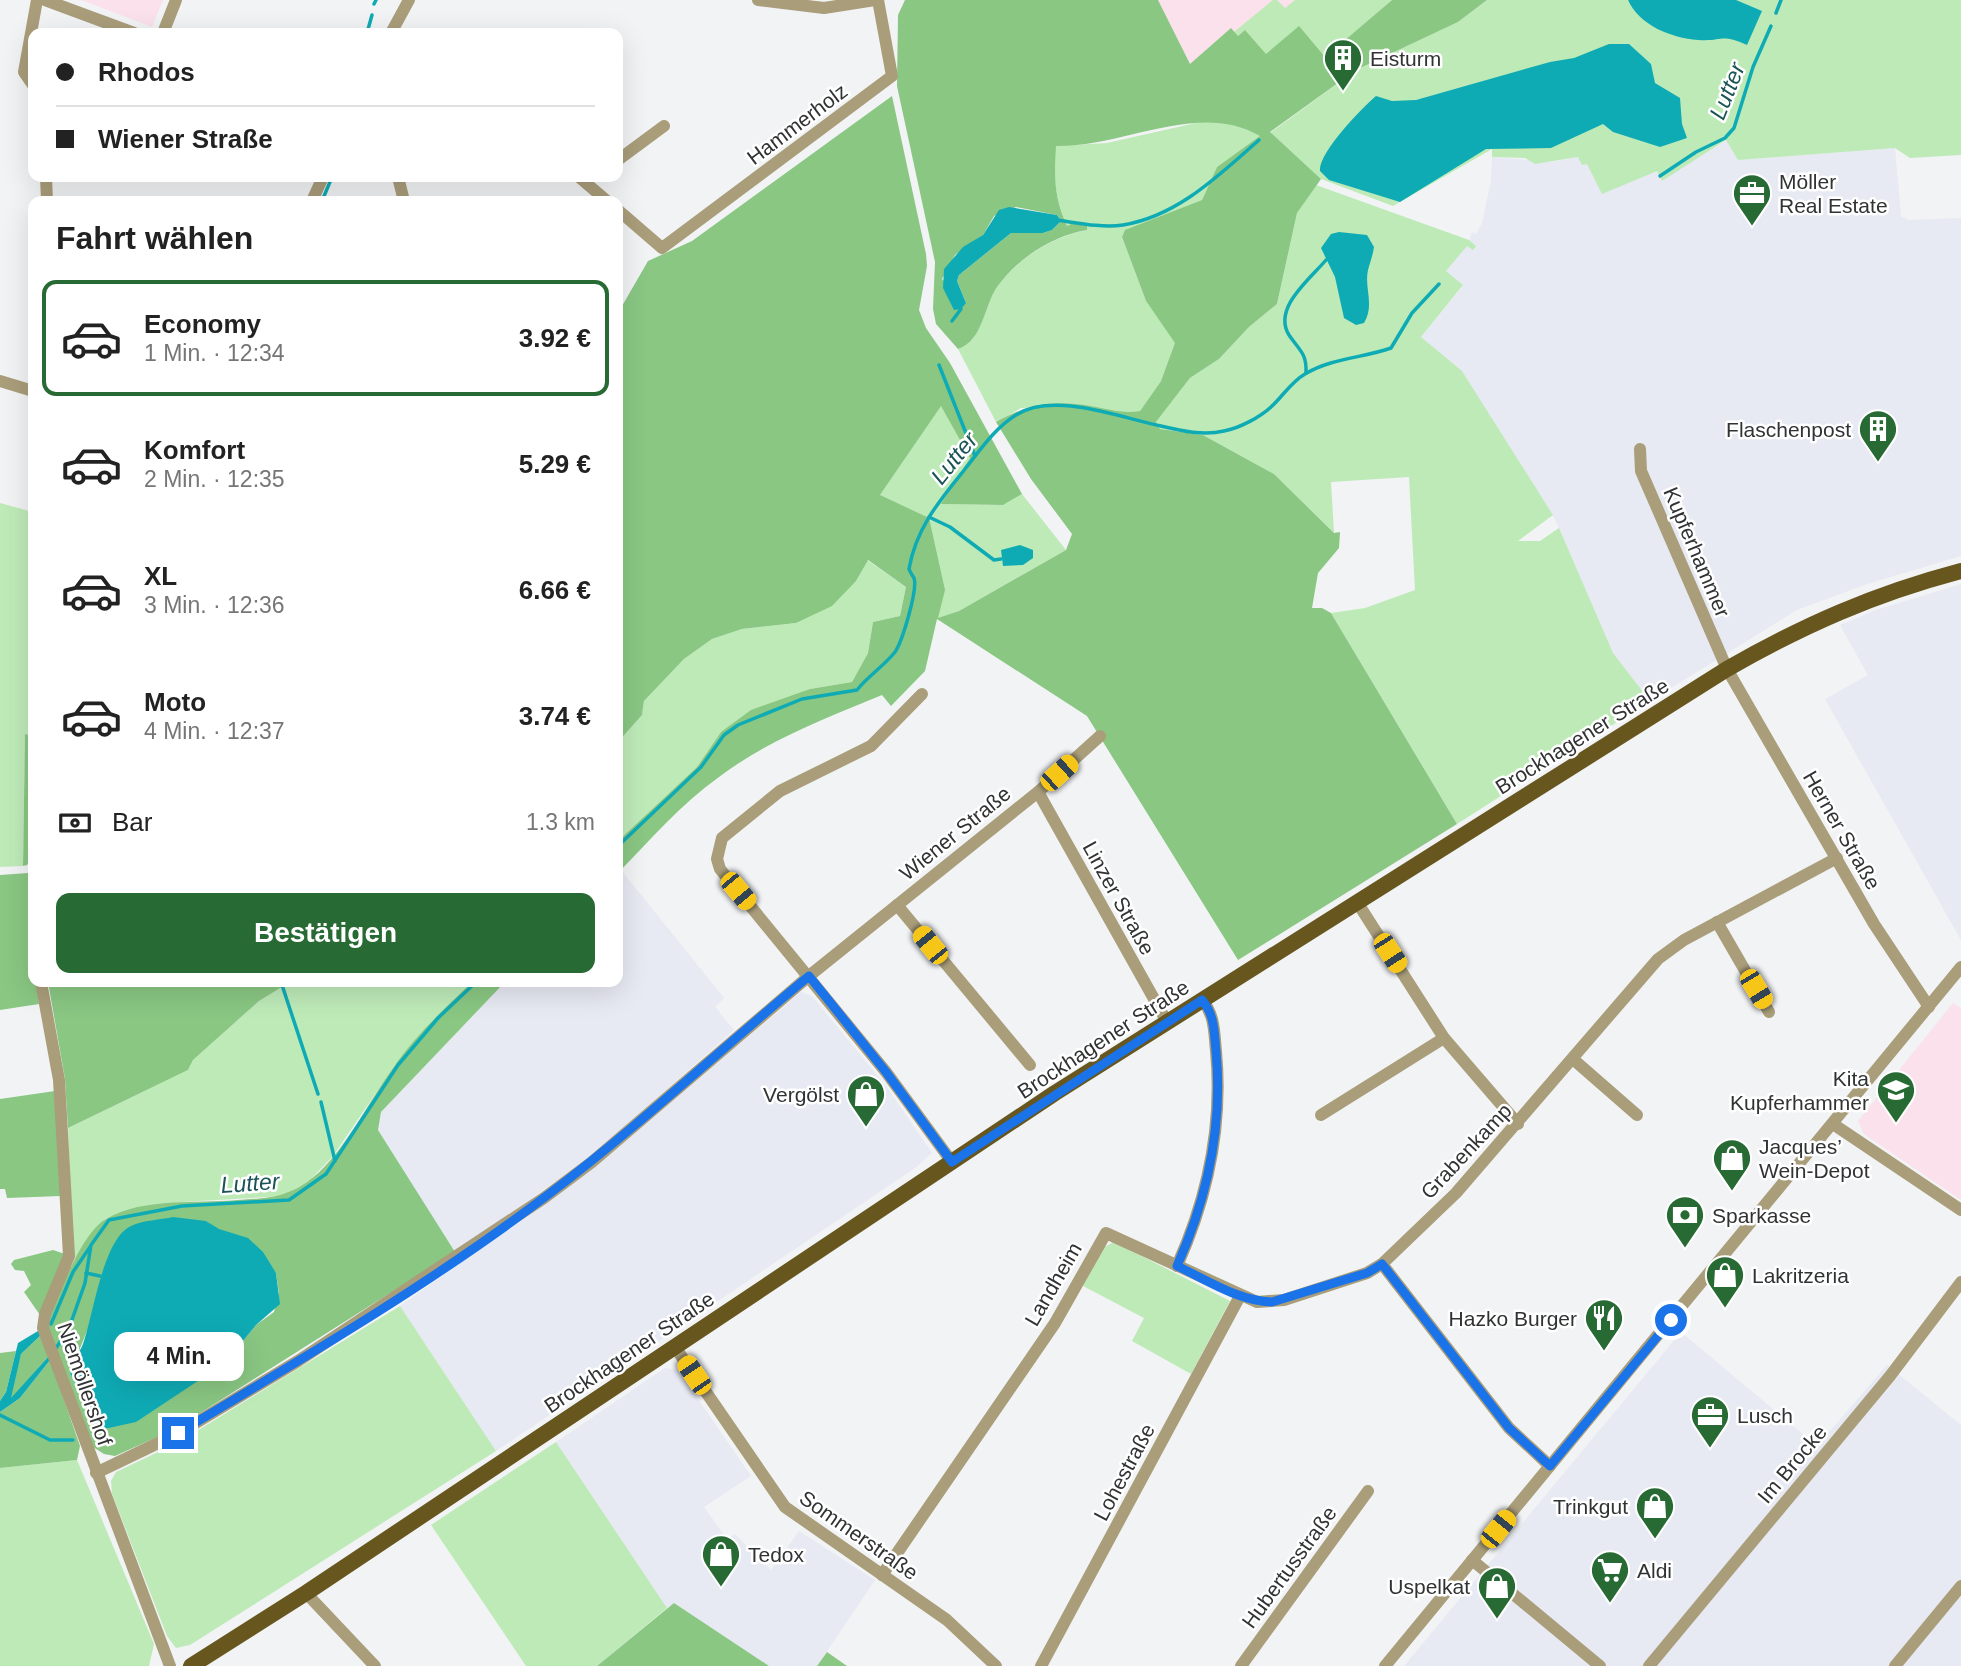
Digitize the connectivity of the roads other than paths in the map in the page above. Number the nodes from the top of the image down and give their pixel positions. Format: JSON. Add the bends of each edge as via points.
{"nodes":[{"id":1,"x":37,"y":0,"type":"edge"},
{"id":2,"x":45,"y":0,"type":"edge"},
{"id":3,"x":176,"y":0,"type":"edge"},
{"id":4,"x":409,"y":0,"type":"edge"},
{"id":5,"x":758,"y":0,"type":"edge"},
{"id":6,"x":877,"y":0,"type":"edge"},
{"id":7,"x":32,"y":28,"type":"edge"},
{"id":8,"x":121,"y":28,"type":"edge"},
{"id":9,"x":165,"y":28,"type":"edge"},
{"id":10,"x":394,"y":28,"type":"edge"},
{"id":11,"x":28,"y":50,"type":"edge"},
{"id":12,"x":28,"y":78,"type":"edge"},
{"id":13,"x":664,"y":126,"type":"dead end"},
{"id":14,"x":623,"y":156,"type":"edge"},
{"id":15,"x":590,"y":182,"type":"edge"},
{"id":16,"x":602,"y":196,"type":"edge"},
{"id":17,"x":623,"y":215,"type":"edge"},
{"id":18,"x":0,"y":381,"type":"edge"},
{"id":19,"x":28,"y":389,"type":"edge"},
{"id":20,"x":1640,"y":449,"type":"dead end"},
{"id":21,"x":1961,"y":572,"type":"edge"},
{"id":22,"x":1727,"y":669,"type":"junction"},
{"id":23,"x":922,"y":694,"type":"dead end"},
{"id":24,"x":1100,"y":736,"type":"dead end"},
{"id":25,"x":1038,"y":792,"type":"junction"},
{"id":26,"x":1837,"y":858,"type":"junction"},
{"id":27,"x":1357,"y":902,"type":"junction"},
{"id":28,"x":897,"y":905,"type":"junction"},
{"id":29,"x":1717,"y":922,"type":"junction"},
{"id":30,"x":1961,"y":967,"type":"edge"},
{"id":31,"x":809,"y":976,"type":"junction"},
{"id":32,"x":42,"y":987,"type":"edge"},
{"id":33,"x":1202,"y":1000,"type":"junction"},
{"id":34,"x":1928,"y":1007,"type":"junction"},
{"id":35,"x":1769,"y":1012,"type":"dead end"},
{"id":36,"x":1167,"y":1022,"type":"junction"},
{"id":37,"x":1444,"y":1038,"type":"junction"},
{"id":38,"x":1574,"y":1060,"type":"junction"},
{"id":39,"x":1030,"y":1065,"type":"dead end"},
{"id":40,"x":1321,"y":1115,"type":"dead end"},
{"id":41,"x":1637,"y":1115,"type":"dead end"},
{"id":42,"x":1833,"y":1124,"type":"junction"},
{"id":43,"x":1518,"y":1125,"type":"junction"},
{"id":44,"x":952,"y":1162,"type":"junction"},
{"id":45,"x":1961,"y":1210,"type":"edge"},
{"id":46,"x":1382,"y":1264,"type":"junction"},
{"id":47,"x":1177,"y":1266,"type":"junction"},
{"id":48,"x":1961,"y":1282,"type":"edge"},
{"id":49,"x":1240,"y":1296,"type":"junction"},
{"id":50,"x":675,"y":1347,"type":"junction"},
{"id":51,"x":1550,"y":1466,"type":"junction"},
{"id":52,"x":96,"y":1473,"type":"junction"},
{"id":53,"x":1368,"y":1491,"type":"dead end"},
{"id":54,"x":1472,"y":1560,"type":"junction"},
{"id":55,"x":882,"y":1576,"type":"junction"},
{"id":56,"x":1961,"y":1586,"type":"edge"},
{"id":57,"x":306,"y":1594,"type":"junction"},
{"id":58,"x":170,"y":1666,"type":"edge"},
{"id":59,"x":191,"y":1666,"type":"edge"},
{"id":60,"x":375,"y":1666,"type":"edge"},
{"id":61,"x":996,"y":1666,"type":"edge"},
{"id":62,"x":1041,"y":1666,"type":"edge"},
{"id":63,"x":1241,"y":1666,"type":"edge"},
{"id":64,"x":1385,"y":1666,"type":"edge"},
{"id":65,"x":1600,"y":1666,"type":"edge"},
{"id":66,"x":1649,"y":1666,"type":"edge"},
{"id":67,"x":1895,"y":1666,"type":"edge"}],
"edges":[{"from":1,"to":7,"type":"street"},
{"from":2,"to":8,"type":"street"},
{"from":3,"to":9,"type":"street"},
{"from":4,"to":10,"type":"street"},
{"from":5,"to":6,"type":"street","via":[[824,8]]},
{"from":6,"to":17,"type":"street","name":"Hammerholz","via":[[892,76],[662,248]]},
{"from":11,"to":12,"type":"street","via":[[24,72]]},
{"from":13,"to":14,"type":"street"},
{"from":15,"to":16,"type":"street"},
{"from":18,"to":19,"type":"street"},
{"from":20,"to":22,"type":"street","name":"Kupferhammer","via":[[1641,471]]},
{"from":21,"to":22,"type":"main road","name":"Brockhagener Straße","via":[[1836,611]]},
{"from":22,"to":26,"type":"street","name":"Herner Straße"},
{"from":22,"to":27,"type":"main road","name":"Brockhagener Straße"},
{"from":23,"to":31,"type":"street","via":[[871,746],[779,792],[722,838],[717,859],[720,869]]},
{"from":24,"to":25,"type":"street","name":"Wiener Straße"},
{"from":25,"to":28,"type":"street","name":"Wiener Straße"},
{"from":25,"to":36,"type":"street","name":"Linzer Straße"},
{"from":26,"to":29,"type":"street","name":"Grabenkamp"},
{"from":26,"to":34,"type":"street","name":"Herner Straße"},
{"from":27,"to":33,"type":"main road","name":"Brockhagener Straße"},
{"from":27,"to":37,"type":"street"},
{"from":28,"to":31,"type":"street","name":"Wiener Straße"},
{"from":28,"to":39,"type":"street","name":"Wiener Straße"},
{"from":29,"to":35,"type":"street"},
{"from":29,"to":38,"type":"street","name":"Grabenkamp","via":[[1658,959]]},
{"from":30,"to":34,"type":"street"},
{"from":31,"to":44,"type":"street"},
{"from":31,"to":52,"type":"street","name":"Wiener Straße","via":[[544,1198],[286,1368],[178,1433]]},
{"from":32,"to":52,"type":"street","name":"Niemöllershof","via":[[59,1080],[69,1256],[43,1328]]},
{"from":33,"to":36,"type":"main road","name":"Brockhagener Straße"},
{"from":33,"to":47,"type":"street","via":[[1212,1018],[1218,1071],[1215,1141],[1195,1226]]},
{"from":34,"to":42,"type":"street"},
{"from":36,"to":44,"type":"main road","name":"Brockhagener Straße"},
{"from":37,"to":40,"type":"street"},
{"from":37,"to":43,"type":"street"},
{"from":38,"to":41,"type":"street"},
{"from":38,"to":43,"type":"street","name":"Grabenkamp"},
{"from":42,"to":45,"type":"street"},
{"from":42,"to":51,"type":"street"},
{"from":43,"to":46,"type":"street","name":"Grabenkamp"},
{"from":44,"to":50,"type":"main road","name":"Brockhagener Straße"},
{"from":46,"to":49,"type":"street","name":"Landheim","via":[[1284,1300]]},
{"from":46,"to":51,"type":"street","via":[[1509,1428]]},
{"from":47,"to":49,"type":"street","name":"Landheim"},
{"from":47,"to":55,"type":"street","name":"Landheim","via":[[1112,1233],[1102,1237],[1055,1324]]},
{"from":48,"to":66,"type":"street","name":"Im Brocke","via":[[1890,1376]]},
{"from":49,"to":62,"type":"street","name":"Lohestraße"},
{"from":50,"to":55,"type":"street","name":"Sommerstraße","via":[[785,1507]]},
{"from":50,"to":57,"type":"main road","name":"Brockhagener Straße"},
{"from":51,"to":54,"type":"street"},
{"from":52,"to":58,"type":"street","name":"Niemöllershof"},
{"from":53,"to":63,"type":"street","name":"Hubertusstraße"},
{"from":54,"to":64,"type":"street"},
{"from":54,"to":65,"type":"street"},
{"from":55,"to":61,"type":"street","name":"Sommerstraße","via":[[947,1620]]},
{"from":56,"to":67,"type":"street"},
{"from":57,"to":59,"type":"main road","name":"Brockhagener Straße"},
{"from":57,"to":60,"type":"street"}]}
